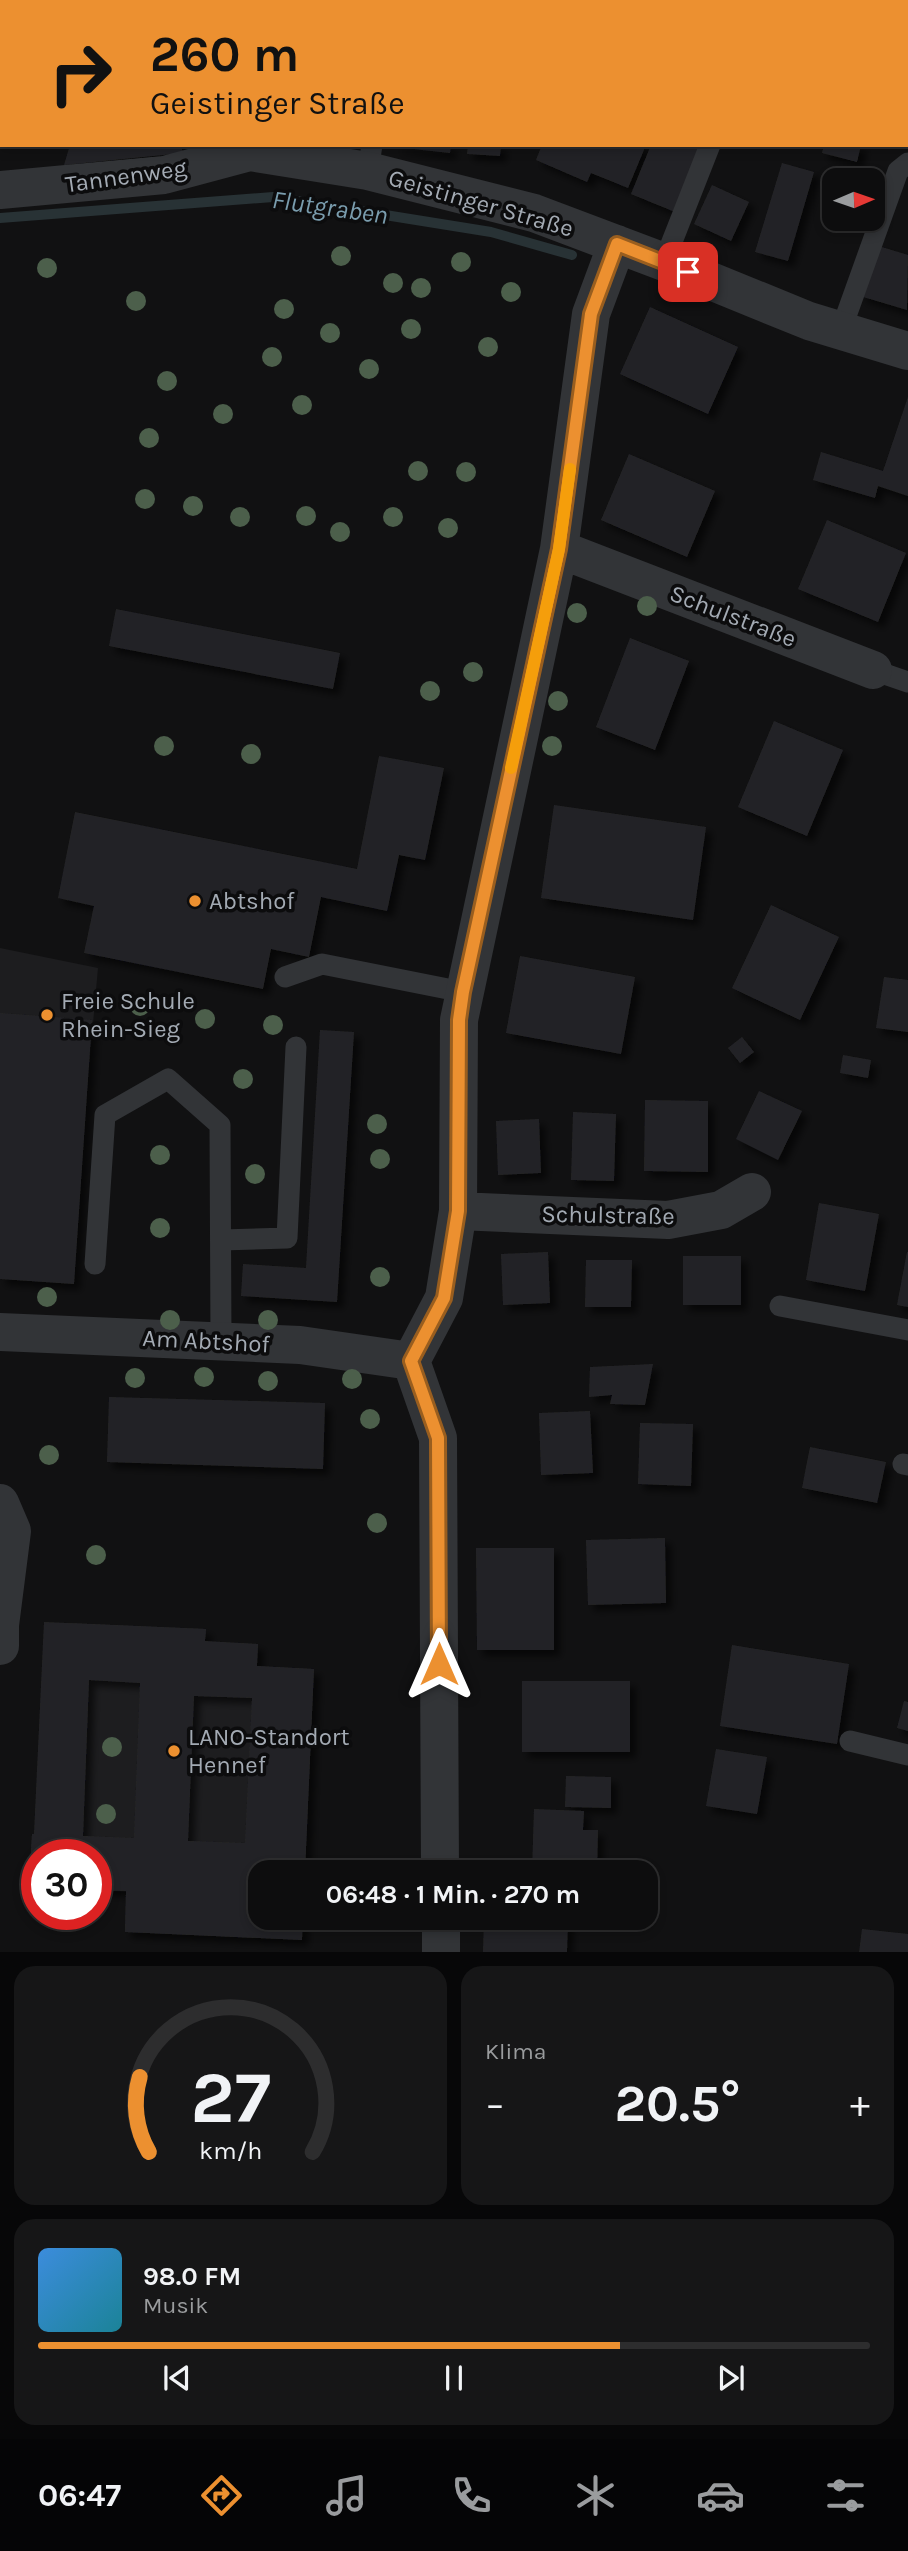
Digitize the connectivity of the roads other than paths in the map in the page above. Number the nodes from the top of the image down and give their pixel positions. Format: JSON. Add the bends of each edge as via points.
{"nodes":[{"id":1,"x":709,"y":147,"type":"edge"},
{"id":2,"x":244,"y":148,"type":"edge"},
{"id":3,"x":370,"y":158,"type":"edge"},
{"id":4,"x":908,"y":163,"type":"edge"},
{"id":5,"x":0,"y":190,"type":"edge"},
{"id":6,"x":617,"y":244,"type":"junction"},
{"id":7,"x":664,"y":262,"type":"junction"},
{"id":8,"x":841,"y":330,"type":"junction"},
{"id":9,"x":908,"y":351,"type":"edge"},
{"id":10,"x":559,"y":549,"type":"junction"},
{"id":11,"x":873,"y":670,"type":"joint"},
{"id":12,"x":908,"y":682,"type":"edge"},
{"id":13,"x":285,"y":977,"type":"dead end"},
{"id":14,"x":463,"y":992,"type":"junction"},
{"id":15,"x":296,"y":1047,"type":"dead end"},
{"id":16,"x":752,"y":1192,"type":"dead end"},
{"id":17,"x":458,"y":1211,"type":"junction"},
{"id":18,"x":221,"y":1240,"type":"junction"},
{"id":19,"x":95,"y":1264,"type":"dead end"},
{"id":20,"x":780,"y":1306,"type":"dead end"},
{"id":21,"x":908,"y":1330,"type":"edge"},
{"id":22,"x":0,"y":1332,"type":"edge"},
{"id":23,"x":221,"y":1342,"type":"junction"},
{"id":24,"x":411,"y":1361,"type":"junction"},
{"id":25,"x":0,"y":1503,"type":"edge"},
{"id":26,"x":0,"y":1646,"type":"edge"},
{"id":27,"x":849,"y":1741,"type":"dead end"},
{"id":28,"x":908,"y":1755,"type":"edge"},
{"id":29,"x":440,"y":1860,"type":"edge"},
{"id":30,"x":441,"y":1930,"type":"edge"},
{"id":31,"x":441,"y":1952,"type":"edge"}],
"edges":[{"from":1,"to":7,"type":"lane"},
{"from":2,"to":3,"type":"street","name":"Geistinger Straße"},
{"from":2,"to":5,"type":"street","name":"Tannenweg","via":[[164,176]]},
{"from":3,"to":6,"type":"street","name":"Geistinger Straße"},
{"from":4,"to":8,"type":"lane","via":[[898,172]]},
{"from":6,"to":7,"type":"street","name":"Geistinger Straße"},
{"from":6,"to":10,"type":"street","via":[[591,314]]},
{"from":7,"to":8,"type":"street","name":"Geistinger Straße"},
{"from":8,"to":9,"type":"street","name":"Geistinger Straße"},
{"from":10,"to":11,"type":"street","name":"Schulstraße"},
{"from":10,"to":14,"type":"street"},
{"from":11,"to":12,"type":"lane","name":"Schulstraße"},
{"from":13,"to":14,"type":"lane","via":[[322,964]]},
{"from":14,"to":17,"type":"street"},
{"from":15,"to":18,"type":"lane","via":[[287,1238]]},
{"from":16,"to":17,"type":"street","name":"Schulstraße","via":[[721,1210],[668,1220]]},
{"from":17,"to":24,"type":"street","via":[[444,1298]]},
{"from":18,"to":19,"type":"lane","via":[[220,1125],[168,1079],[105,1115]]},
{"from":18,"to":23,"type":"lane"},
{"from":20,"to":21,"type":"lane"},
{"from":22,"to":23,"type":"street","name":"Am Abtshof"},
{"from":23,"to":24,"type":"street","name":"Am Abtshof","via":[[300,1345]]},
{"from":24,"to":29,"type":"street","via":[[438,1438]]},
{"from":25,"to":26,"type":"street","via":[[12,1531]]},
{"from":27,"to":28,"type":"lane"},
{"from":30,"to":31,"type":"street"}]}
